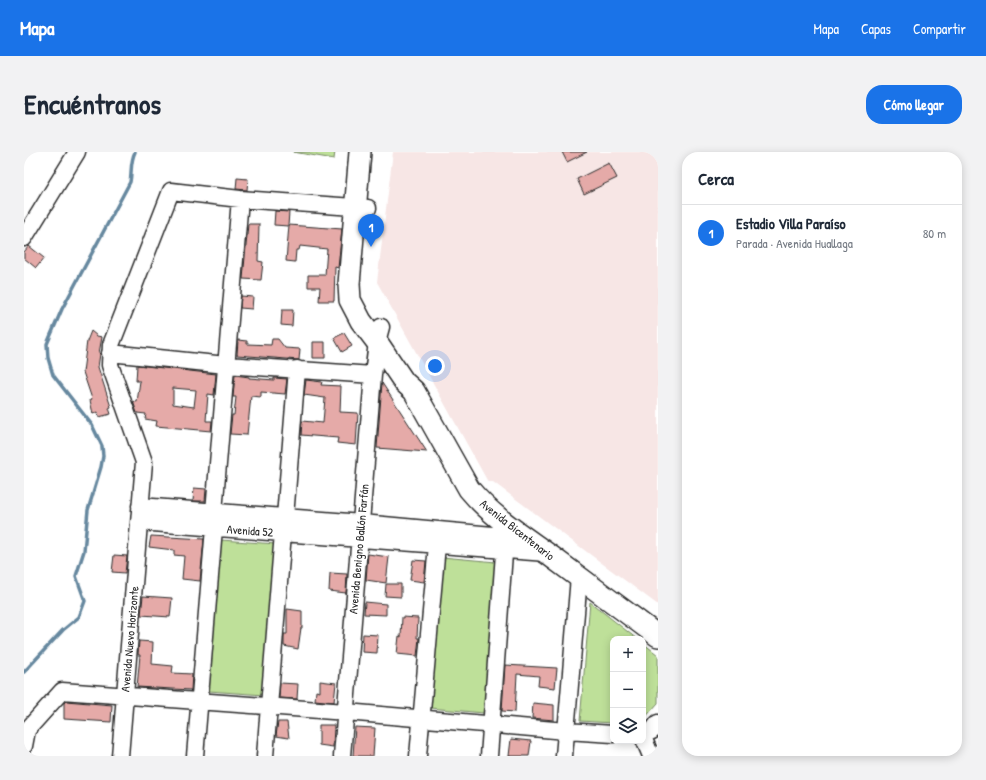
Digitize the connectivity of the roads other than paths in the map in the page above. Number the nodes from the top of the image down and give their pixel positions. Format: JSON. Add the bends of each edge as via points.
{"nodes":[{"id":1,"x":77,"y":152,"type":"edge"},
{"id":2,"x":360,"y":152,"type":"edge"},
{"id":3,"x":373,"y":152,"type":"edge"},
{"id":4,"x":240,"y":199,"type":"junction"},
{"id":5,"x":362,"y":207,"type":"junction"},
{"id":6,"x":25,"y":234,"type":"edge"},
{"id":7,"x":379,"y":334,"type":"junction"},
{"id":8,"x":110,"y":353,"type":"junction"},
{"id":9,"x":226,"y":365,"type":"junction"},
{"id":10,"x":297,"y":369,"type":"junction"},
{"id":11,"x":373,"y":375,"type":"junction"},
{"id":12,"x":140,"y":506,"type":"junction"},
{"id":13,"x":214,"y":512,"type":"junction"},
{"id":14,"x":285,"y":517,"type":"junction"},
{"id":15,"x":139,"y":522,"type":"junction"},
{"id":16,"x":214,"y":528,"type":"junction"},
{"id":17,"x":361,"y":531,"type":"junction"},
{"id":18,"x":284,"y":533,"type":"junction"},
{"id":19,"x":510,"y":537,"type":"junction"},
{"id":20,"x":437,"y":545,"type":"junction"},
{"id":21,"x":579,"y":577,"type":"junction"},
{"id":22,"x":658,"y":636,"type":"edge"},
{"id":23,"x":125,"y":696,"type":"junction"},
{"id":24,"x":199,"y":701,"type":"junction"},
{"id":25,"x":270,"y":706,"type":"junction"},
{"id":26,"x":346,"y":712,"type":"junction"},
{"id":27,"x":422,"y":718,"type":"junction"},
{"id":28,"x":491,"y":724,"type":"junction"},
{"id":29,"x":566,"y":731,"type":"junction"},
{"id":30,"x":610,"y":734,"type":"edge"},
{"id":31,"x":651,"y":734,"type":"edge"},
{"id":32,"x":24,"y":746,"type":"edge"},
{"id":33,"x":120,"y":756,"type":"edge"},
{"id":34,"x":195,"y":756,"type":"edge"},
{"id":35,"x":265,"y":756,"type":"edge"},
{"id":36,"x":342,"y":756,"type":"edge"},
{"id":37,"x":418,"y":756,"type":"edge"},
{"id":38,"x":489,"y":756,"type":"edge"},
{"id":39,"x":564,"y":756,"type":"edge"},
{"id":40,"x":651,"y":756,"type":"edge"}],
"edges":[{"from":1,"to":6,"type":"street"},
{"from":2,"to":5,"type":"main road"},
{"from":3,"to":5,"type":"main road"},
{"from":4,"to":5,"type":"street"},
{"from":4,"to":8,"type":"street","via":[[171,190]]},
{"from":4,"to":9,"type":"street"},
{"from":5,"to":7,"type":"main road","name":"Avenida Bicentenario","via":[[349,284],[350,300],[361,322]]},
{"from":7,"to":11,"type":"street","name":"Avenida Benigno Ballón Farfán"},
{"from":7,"to":19,"type":"main road","name":"Avenida Bicentenario","via":[[412,376],[414,390],[470,489]]},
{"from":8,"to":9,"type":"street"},
{"from":8,"to":12,"type":"street","name":"Avenida Nuevo Horizonte","via":[[110,365],[144,462]]},
{"from":9,"to":10,"type":"street"},
{"from":9,"to":13,"type":"street"},
{"from":10,"to":11,"type":"street"},
{"from":10,"to":14,"type":"street"},
{"from":11,"to":17,"type":"street","name":"Avenida Benigno Ballón Farfán"},
{"from":12,"to":13,"type":"street"},
{"from":12,"to":15,"type":"street","name":"Avenida Nuevo Horizonte"},
{"from":13,"to":14,"type":"street"},
{"from":14,"to":17,"type":"street"},
{"from":15,"to":16,"type":"street","name":"Avenida 52"},
{"from":15,"to":23,"type":"street","name":"Avenida Nuevo Horizonte"},
{"from":16,"to":18,"type":"street","name":"Avenida 52"},
{"from":16,"to":24,"type":"street"},
{"from":17,"to":18,"type":"street","name":"Avenida 52"},
{"from":17,"to":19,"type":"street","name":"Avenida 52"},
{"from":17,"to":20,"type":"street"},
{"from":17,"to":26,"type":"street","name":"Avenida Benigno Ballón Farfán"},
{"from":18,"to":25,"type":"street"},
{"from":19,"to":20,"type":"street"},
{"from":19,"to":21,"type":"main road","name":"Avenida Bicentenario","via":[[546,553]]},
{"from":19,"to":28,"type":"street"},
{"from":20,"to":27,"type":"street"},
{"from":21,"to":22,"type":"main road","name":"Avenida Bicentenario"},
{"from":21,"to":29,"type":"street"},
{"from":23,"to":24,"type":"street"},
{"from":23,"to":32,"type":"street","via":[[62,691],[26,730]]},
{"from":23,"to":33,"type":"street","name":"Avenida Nuevo Horizonte"},
{"from":24,"to":25,"type":"street"},
{"from":24,"to":34,"type":"street"},
{"from":25,"to":26,"type":"street"},
{"from":25,"to":35,"type":"street"},
{"from":26,"to":27,"type":"street"},
{"from":26,"to":36,"type":"street","name":"Avenida Benigno Ballón Farfán"},
{"from":27,"to":28,"type":"street"},
{"from":27,"to":37,"type":"street"},
{"from":28,"to":29,"type":"street"},
{"from":28,"to":38,"type":"street"},
{"from":29,"to":30,"type":"street"},
{"from":29,"to":39,"type":"street"},
{"from":31,"to":40,"type":"street"}]}
